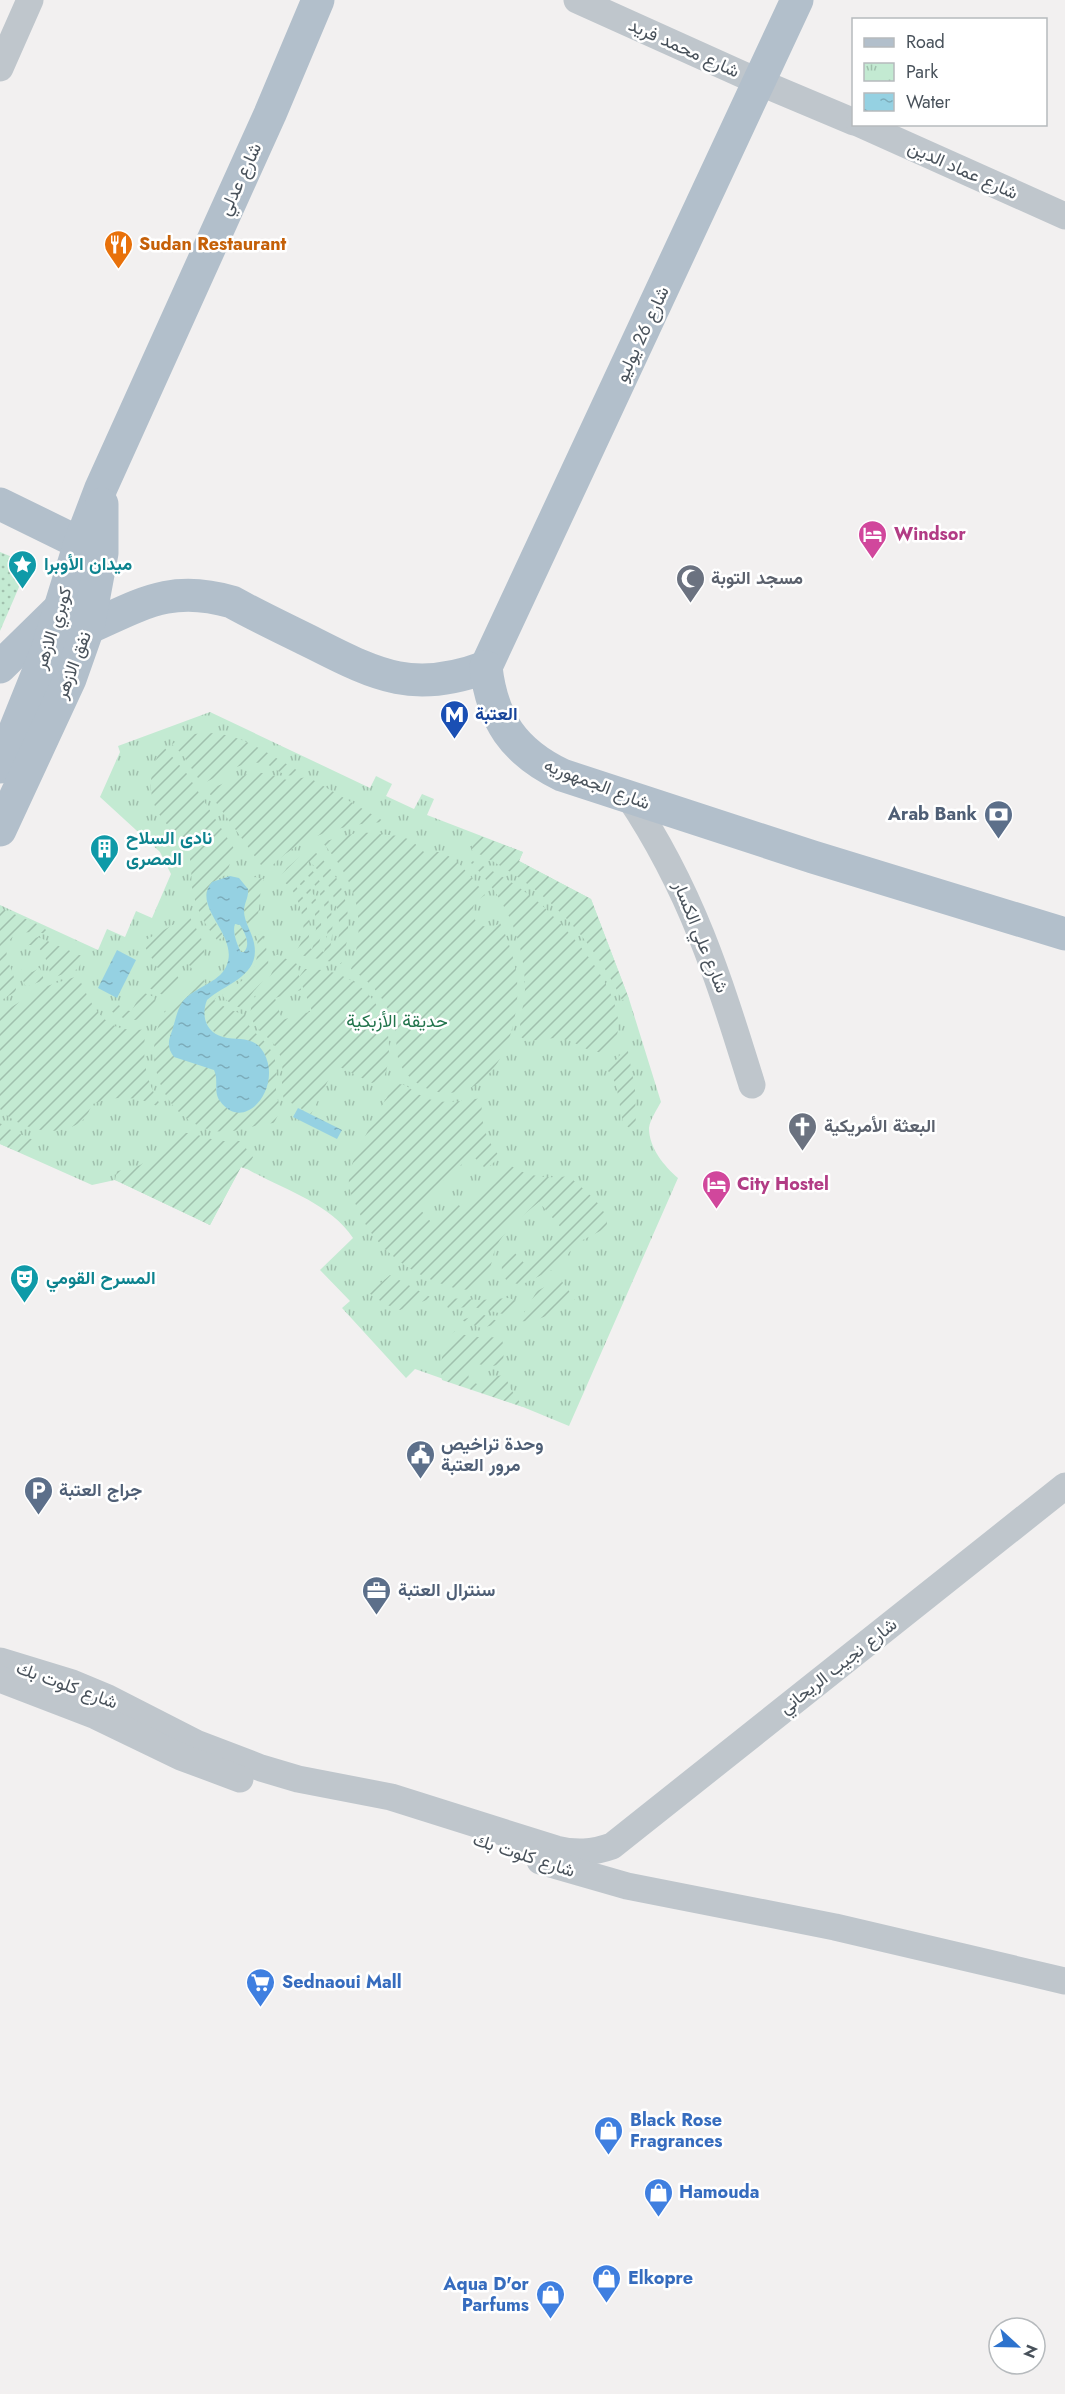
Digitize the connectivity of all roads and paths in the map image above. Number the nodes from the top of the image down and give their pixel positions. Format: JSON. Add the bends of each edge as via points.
{"nodes":[{"id":1,"x":30,"y":0,"type":"edge"},
{"id":2,"x":318,"y":0,"type":"edge"},
{"id":3,"x":577,"y":0,"type":"edge"},
{"id":4,"x":797,"y":0,"type":"edge"},
{"id":5,"x":0,"y":68,"type":"edge"},
{"id":6,"x":759,"y":82,"type":"junction"},
{"id":7,"x":852,"y":121,"type":"edge"},
{"id":8,"x":864,"y":126,"type":"edge"},
{"id":9,"x":1065,"y":216,"type":"edge"},
{"id":10,"x":101,"y":488,"type":"joint"},
{"id":11,"x":0,"y":504,"type":"edge"},
{"id":12,"x":91,"y":548,"type":"junction"},
{"id":13,"x":62,"y":607,"type":"junction"},
{"id":14,"x":88,"y":628,"type":"junction"},
{"id":15,"x":486,"y":667,"type":"junction"},
{"id":16,"x":0,"y":668,"type":"edge"},
{"id":17,"x":0,"y":767,"type":"edge"},
{"id":18,"x":629,"y":797,"type":"junction"},
{"id":19,"x":0,"y":830,"type":"edge"},
{"id":20,"x":1065,"y":934,"type":"edge"},
{"id":21,"x":752,"y":1085,"type":"dead end"},
{"id":22,"x":1065,"y":1486,"type":"edge"},
{"id":23,"x":0,"y":1661,"type":"edge"},
{"id":24,"x":0,"y":1679,"type":"edge"},
{"id":25,"x":328,"y":1792,"type":"junction"},
{"id":26,"x":612,"y":1846,"type":"junction"},
{"id":27,"x":661,"y":1893,"type":"junction"},
{"id":28,"x":1065,"y":1981,"type":"edge"}],
"edges":[{"from":1,"to":5,"type":"street"},
{"from":2,"to":10,"type":"main road","name":"شارع عدلي"},
{"from":3,"to":6,"type":"street","name":"شارع محمد فريد"},
{"from":4,"to":6,"type":"main road","name":"شارع 26 يوليو"},
{"from":6,"to":7,"type":"street"},
{"from":6,"to":15,"type":"main road","name":"شارع 26 يوليو"},
{"from":8,"to":9,"type":"street","name":"شارع عماد الدين"},
{"from":10,"to":12,"type":"main road","name":"نفق الازهر"},
{"from":11,"to":12,"type":"main road"},
{"from":12,"to":13,"type":"main road","name":"كوبري الازهر"},
{"from":12,"to":14,"type":"main road","name":"نفق الازهر"},
{"from":13,"to":16,"type":"main road"},
{"from":13,"to":17,"type":"main road","name":"كوبري الازهر"},
{"from":14,"to":15,"type":"main road","via":[[149,601],[191,594],[212,596],[382,675],[435,681]]},
{"from":14,"to":19,"type":"main road","name":"نفق الازهر","via":[[70,679]]},
{"from":15,"to":18,"type":"main road","name":"شارع الجمهوريه","via":[[498,717],[531,758],[562,775]]},
{"from":18,"to":20,"type":"main road","name":"شارع الجمهوريه"},
{"from":18,"to":21,"type":"street","name":"شارع علي الكسار","via":[[695,916],[722,986]]},
{"from":22,"to":26,"type":"street","name":"شارع نجيب الريحاني"},
{"from":23,"to":25,"type":"street","name":"شارع كلوت بك","via":[[72,1683],[196,1743]]},
{"from":24,"to":25,"type":"street","name":"شارع كلوت بك","via":[[96,1716],[214,1771],[249,1782]]},
{"from":25,"to":26,"type":"street","name":"شارع كلوت بك","via":[[391,1797],[567,1852],[590,1852]]},
{"from":25,"to":27,"type":"street","name":"شارع كلوت بك","via":[[582,1874]]},
{"from":26,"to":27,"type":"street","via":[[633,1874]]},
{"from":27,"to":28,"type":"street","name":"شارع كلوت بك","via":[[835,1927]]}]}
